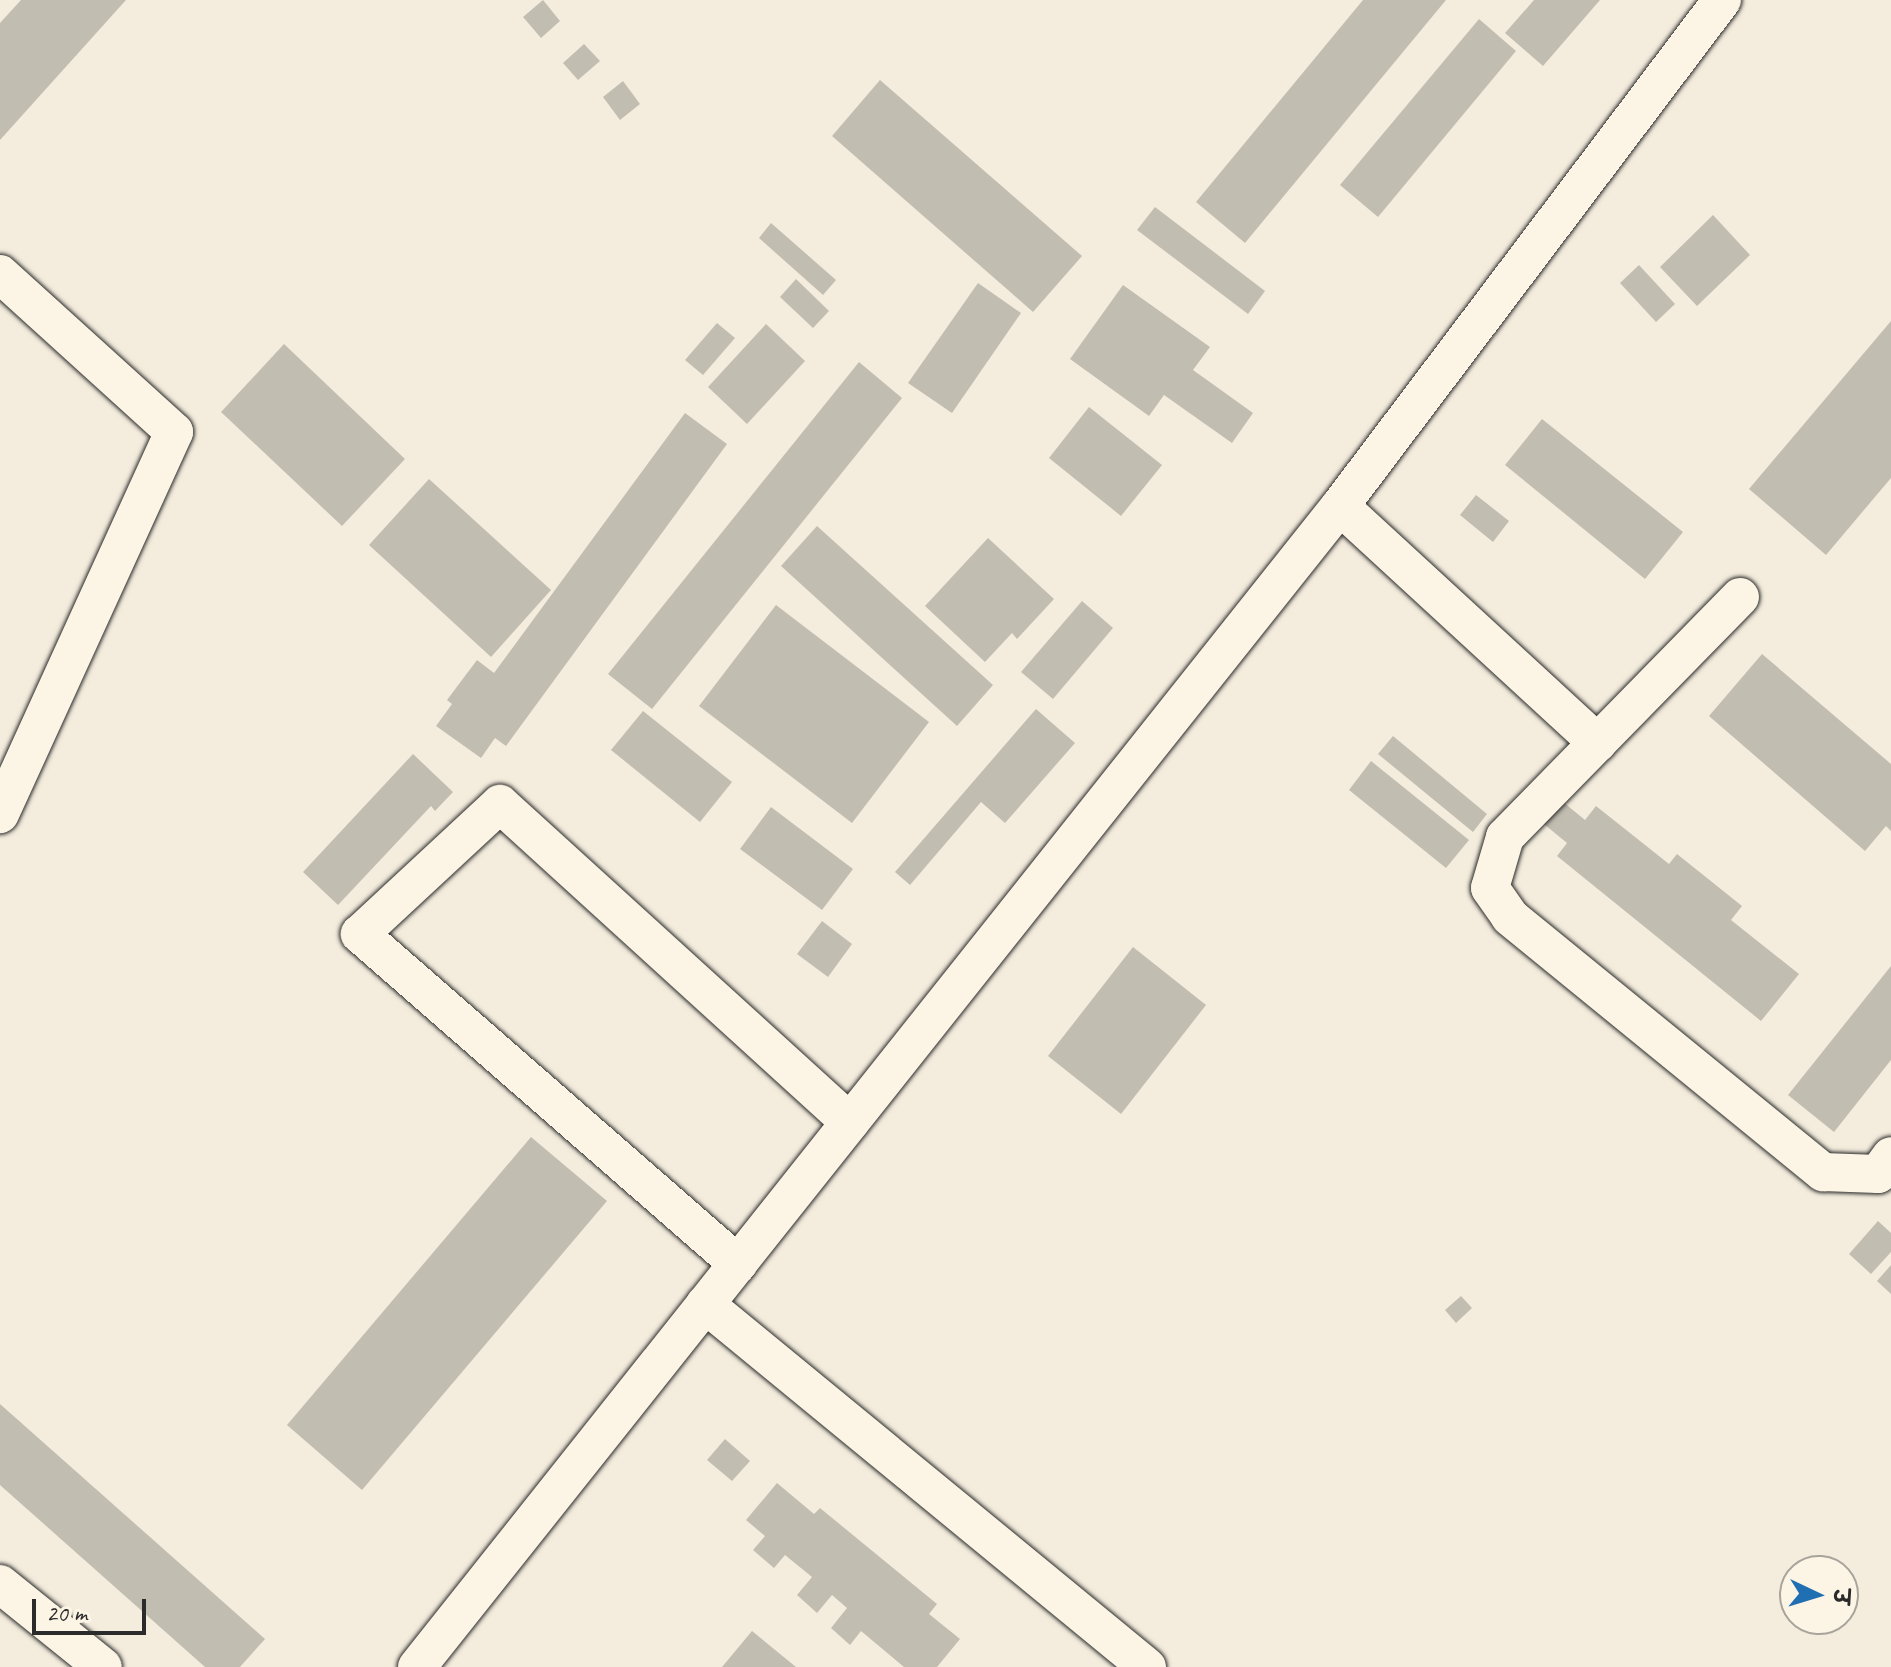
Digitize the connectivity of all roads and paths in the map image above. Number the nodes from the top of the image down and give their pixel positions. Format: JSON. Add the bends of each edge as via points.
{"nodes":[{"id":1,"x":1722,"y":0,"type":"edge"},
{"id":2,"x":0,"y":274,"type":"edge"},
{"id":3,"x":1340,"y":506,"type":"junction"},
{"id":4,"x":1740,"y":597,"type":"dead end"},
{"id":5,"x":1598,"y":743,"type":"junction"},
{"id":6,"x":0,"y":814,"type":"edge"},
{"id":7,"x":850,"y":1122,"type":"junction"},
{"id":8,"x":1891,"y":1156,"type":"edge"},
{"id":9,"x":738,"y":1264,"type":"junction"},
{"id":10,"x":705,"y":1304,"type":"junction"},
{"id":11,"x":0,"y":1584,"type":"edge"},
{"id":12,"x":103,"y":1667,"type":"edge"},
{"id":13,"x":417,"y":1667,"type":"edge"},
{"id":14,"x":1147,"y":1667,"type":"edge"}],
"edges":[{"from":1,"to":3,"type":"street"},
{"from":2,"to":6,"type":"street","via":[[174,432]]},
{"from":3,"to":5,"type":"street"},
{"from":3,"to":7,"type":"street"},
{"from":4,"to":5,"type":"street"},
{"from":5,"to":8,"type":"street","via":[[1505,837],[1490,888],[1510,917],[1823,1172],[1878,1174]]},
{"from":7,"to":9,"type":"street"},
{"from":7,"to":9,"type":"street","via":[[500,804],[360,934]]},
{"from":9,"to":10,"type":"street"},
{"from":10,"to":13,"type":"street"},
{"from":10,"to":14,"type":"street"},
{"from":11,"to":12,"type":"street"}]}
